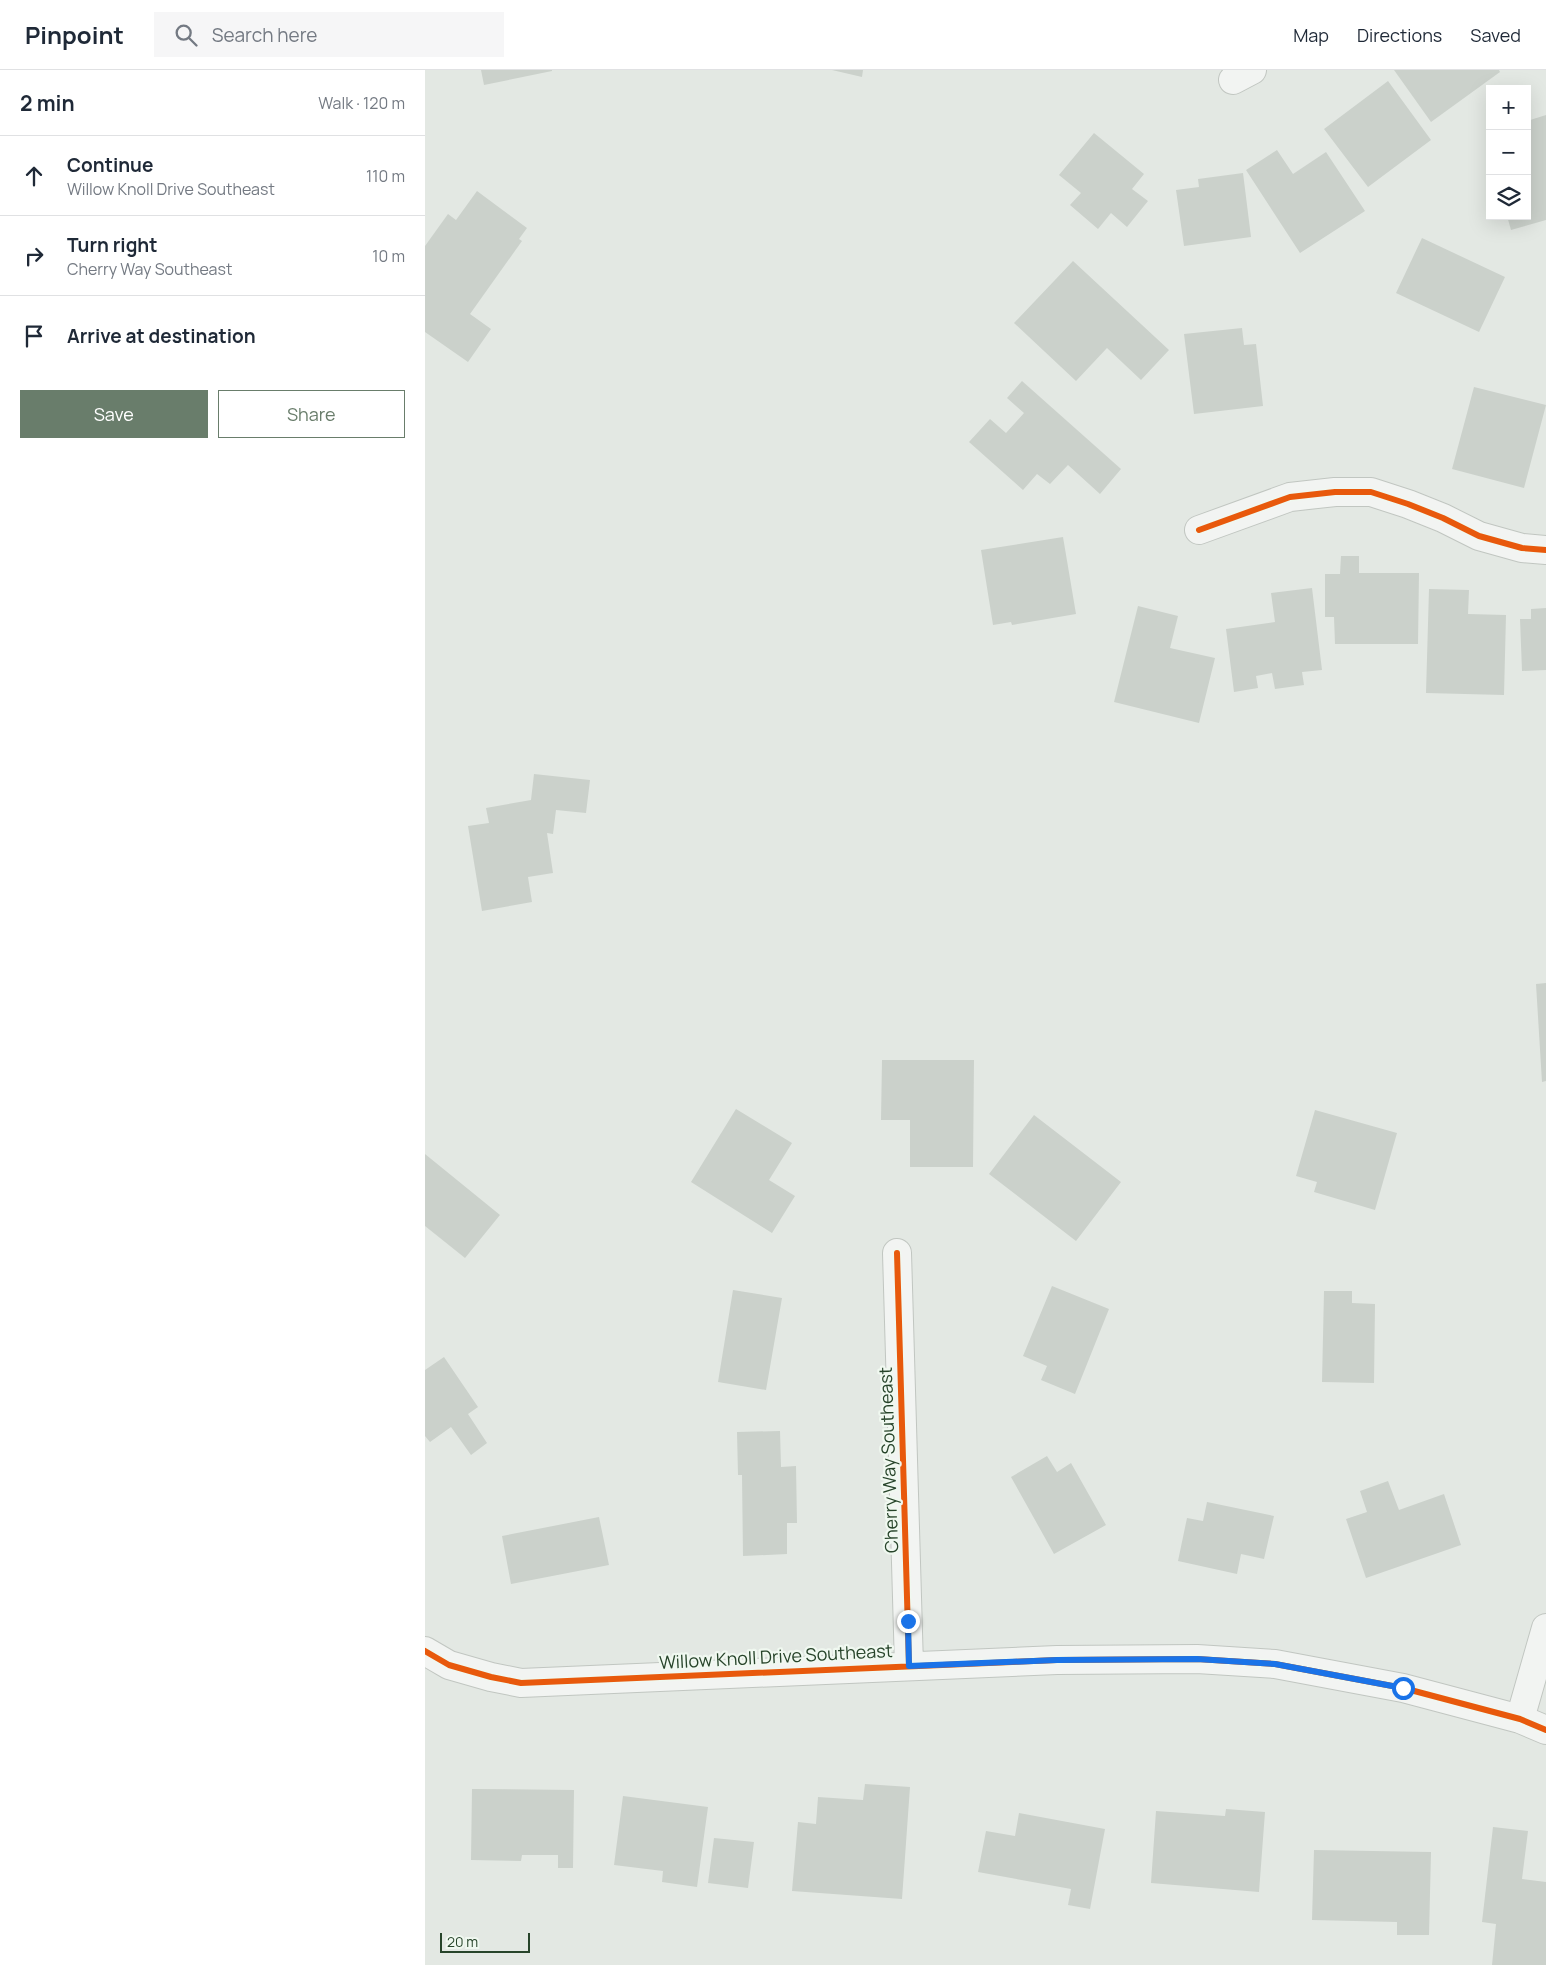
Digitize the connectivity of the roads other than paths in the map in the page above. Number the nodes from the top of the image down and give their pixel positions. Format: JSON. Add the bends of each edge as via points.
{"nodes":[{"id":1,"x":1199,"y":530,"type":"dead end"},
{"id":2,"x":1546,"y":550,"type":"edge"},
{"id":3,"x":897,"y":1253,"type":"dead end"},
{"id":4,"x":1546,"y":1628,"type":"edge"},
{"id":5,"x":425,"y":1651,"type":"edge"},
{"id":6,"x":909,"y":1666,"type":"junction"},
{"id":7,"x":1520,"y":1719,"type":"junction"},
{"id":8,"x":1546,"y":1730,"type":"edge"}],
"edges":[{"from":1,"to":2,"type":"street","via":[[1290,497],[1371,492],[1443,518],[1479,536],[1522,548]]},
{"from":3,"to":6,"type":"street","name":"Cherry Way Southeast"},
{"from":4,"to":7,"type":"street"},
{"from":5,"to":6,"type":"street","name":"Willow Knoll Drive Southeast","via":[[449,1665],[521,1683]]},
{"from":6,"to":7,"type":"street","name":"Willow Knoll Drive Southeast","via":[[1075,1659],[1197,1659],[1275,1664],[1403,1688]]},
{"from":7,"to":8,"type":"street","name":"Willow Knoll Drive Southeast"}]}
